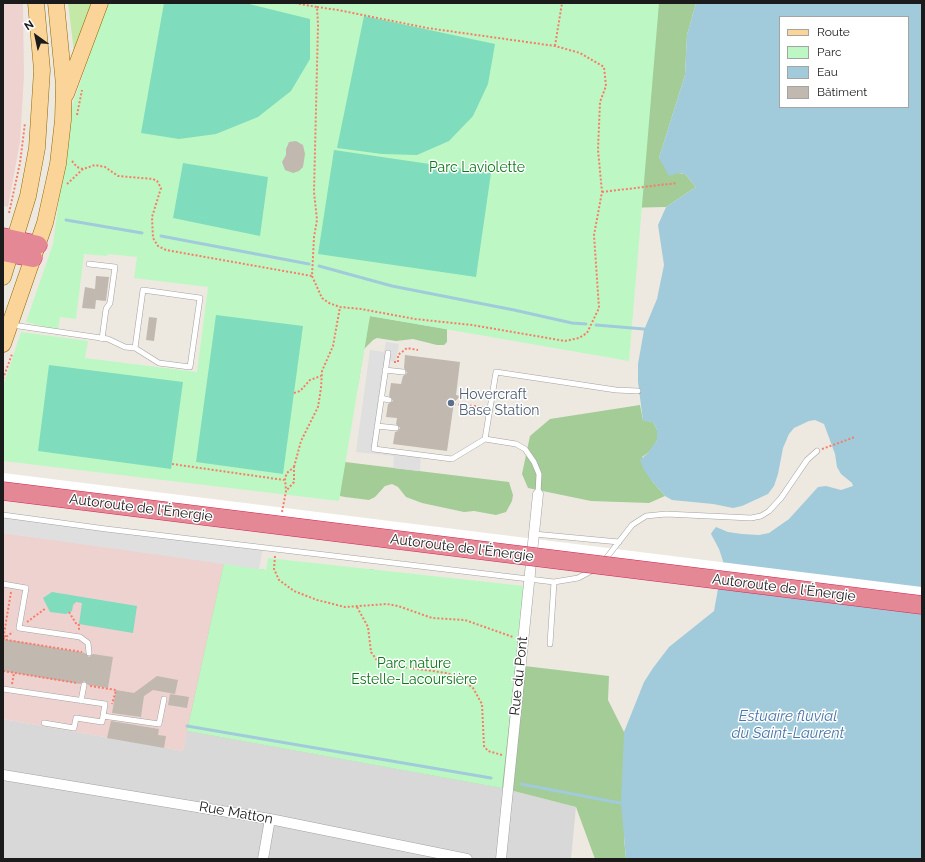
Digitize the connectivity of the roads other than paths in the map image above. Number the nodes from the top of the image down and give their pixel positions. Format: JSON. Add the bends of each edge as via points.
{"nodes":[{"id":1,"x":36,"y":3,"type":"edge"},
{"id":2,"x":56,"y":3,"type":"edge"},
{"id":3,"x":100,"y":3,"type":"edge"},
{"id":4,"x":64,"y":101,"type":"junction"},
{"id":5,"x":8,"y":245,"type":"edge"},
{"id":6,"x":35,"y":251,"type":"junction"},
{"id":7,"x":89,"y":264,"type":"dead end"},
{"id":8,"x":3,"y":278,"type":"edge"},
{"id":9,"x":10,"y":325,"type":"junction"},
{"id":10,"x":102,"y":339,"type":"junction"},
{"id":11,"x":8,"y":348,"type":"edge"},
{"id":12,"x":135,"y":348,"type":"junction"},
{"id":13,"x":388,"y":353,"type":"dead end"},
{"id":14,"x":385,"y":370,"type":"junction"},
{"id":15,"x":403,"y":372,"type":"dead end"},
{"id":16,"x":638,"y":391,"type":"dead end"},
{"id":17,"x":381,"y":398,"type":"junction"},
{"id":18,"x":389,"y":400,"type":"dead end"},
{"id":19,"x":377,"y":426,"type":"junction"},
{"id":20,"x":396,"y":428,"type":"dead end"},
{"id":21,"x":485,"y":439,"type":"junction"},
{"id":22,"x":817,"y":452,"type":"dead end"},
{"id":23,"x":3,"y":479,"type":"edge"},
{"id":24,"x":3,"y":491,"type":"edge"},
{"id":25,"x":538,"y":494,"type":"joint"},
{"id":26,"x":3,"y":514,"type":"edge"},
{"id":27,"x":534,"y":534,"type":"junction"},
{"id":28,"x":619,"y":542,"type":"junction"},
{"id":29,"x":529,"y":580,"type":"junction"},
{"id":30,"x":554,"y":582,"type":"junction"},
{"id":31,"x":3,"y":584,"type":"edge"},
{"id":32,"x":922,"y":593,"type":"edge"},
{"id":33,"x":922,"y":605,"type":"edge"},
{"id":34,"x":550,"y":644,"type":"dead end"},
{"id":35,"x":89,"y":653,"type":"dead end"},
{"id":36,"x":81,"y":684,"type":"road end"},
{"id":37,"x":3,"y":689,"type":"edge"},
{"id":38,"x":164,"y":699,"type":"dead end"},
{"id":39,"x":80,"y":701,"type":"junction"},
{"id":40,"x":103,"y":716,"type":"junction"},
{"id":41,"x":44,"y":723,"type":"dead end"},
{"id":42,"x":3,"y":775,"type":"edge"},
{"id":43,"x":270,"y":819,"type":"junction"},
{"id":44,"x":263,"y":859,"type":"edge"},
{"id":45,"x":467,"y":859,"type":"edge"},
{"id":46,"x":500,"y":859,"type":"edge"}],
"edges":[{"from":1,"to":5,"type":"main road","via":[[42,64],[40,113],[33,174]]},
{"from":2,"to":4,"type":"main road"},
{"from":3,"to":4,"type":"main road"},
{"from":4,"to":6,"type":"main road","via":[[57,173],[48,215]]},
{"from":5,"to":6,"type":"highway"},
{"from":5,"to":8,"type":"main road"},
{"from":6,"to":9,"type":"main road"},
{"from":7,"to":10,"type":"lane","via":[[115,267]]},
{"from":9,"to":10,"type":"lane"},
{"from":9,"to":11,"type":"main road"},
{"from":10,"to":12,"type":"lane"},
{"from":12,"to":12,"type":"lane","via":[[143,290],[200,298],[190,367],[159,363]]},
{"from":13,"to":14,"type":"lane"},
{"from":14,"to":15,"type":"lane"},
{"from":14,"to":17,"type":"lane"},
{"from":16,"to":21,"type":"lane","via":[[496,372]]},
{"from":17,"to":18,"type":"lane"},
{"from":17,"to":19,"type":"lane"},
{"from":19,"to":20,"type":"lane"},
{"from":19,"to":21,"type":"lane","via":[[374,449],[452,459]]},
{"from":21,"to":25,"type":"lane","via":[[516,444],[524,449],[539,474]]},
{"from":22,"to":28,"type":"lane","via":[[807,460],[781,498],[761,516],[751,518],[655,514],[638,520]]},
{"from":23,"to":32,"type":"highway","name":"Autoroute de l'Énergie"},
{"from":24,"to":33,"type":"highway","name":"Autoroute de l'Énergie","bridge":true},
{"from":25,"to":27,"type":"street","name":"Rue du Pont"},
{"from":26,"to":29,"type":"lane","via":[[114,530]]},
{"from":27,"to":28,"type":"lane"},
{"from":27,"to":29,"type":"street","name":"Rue du Pont"},
{"from":28,"to":30,"type":"lane","via":[[594,570],[578,578]]},
{"from":29,"to":30,"type":"lane"},
{"from":29,"to":46,"type":"street","name":"Rue du Pont"},
{"from":30,"to":34,"type":"lane"},
{"from":31,"to":35,"type":"lane","via":[[26,588],[19,628],[80,637],[88,643]]},
{"from":36,"to":39,"type":"lane"},
{"from":37,"to":39,"type":"lane"},
{"from":38,"to":40,"type":"lane","via":[[159,724]]},
{"from":39,"to":40,"type":"lane","via":[[105,704]]},
{"from":40,"to":41,"type":"lane","via":[[102,722],[76,718],[74,728]]},
{"from":42,"to":43,"type":"street","name":"Rue Matton"},
{"from":43,"to":44,"type":"street"},
{"from":43,"to":45,"type":"street","name":"Rue Matton"}]}
